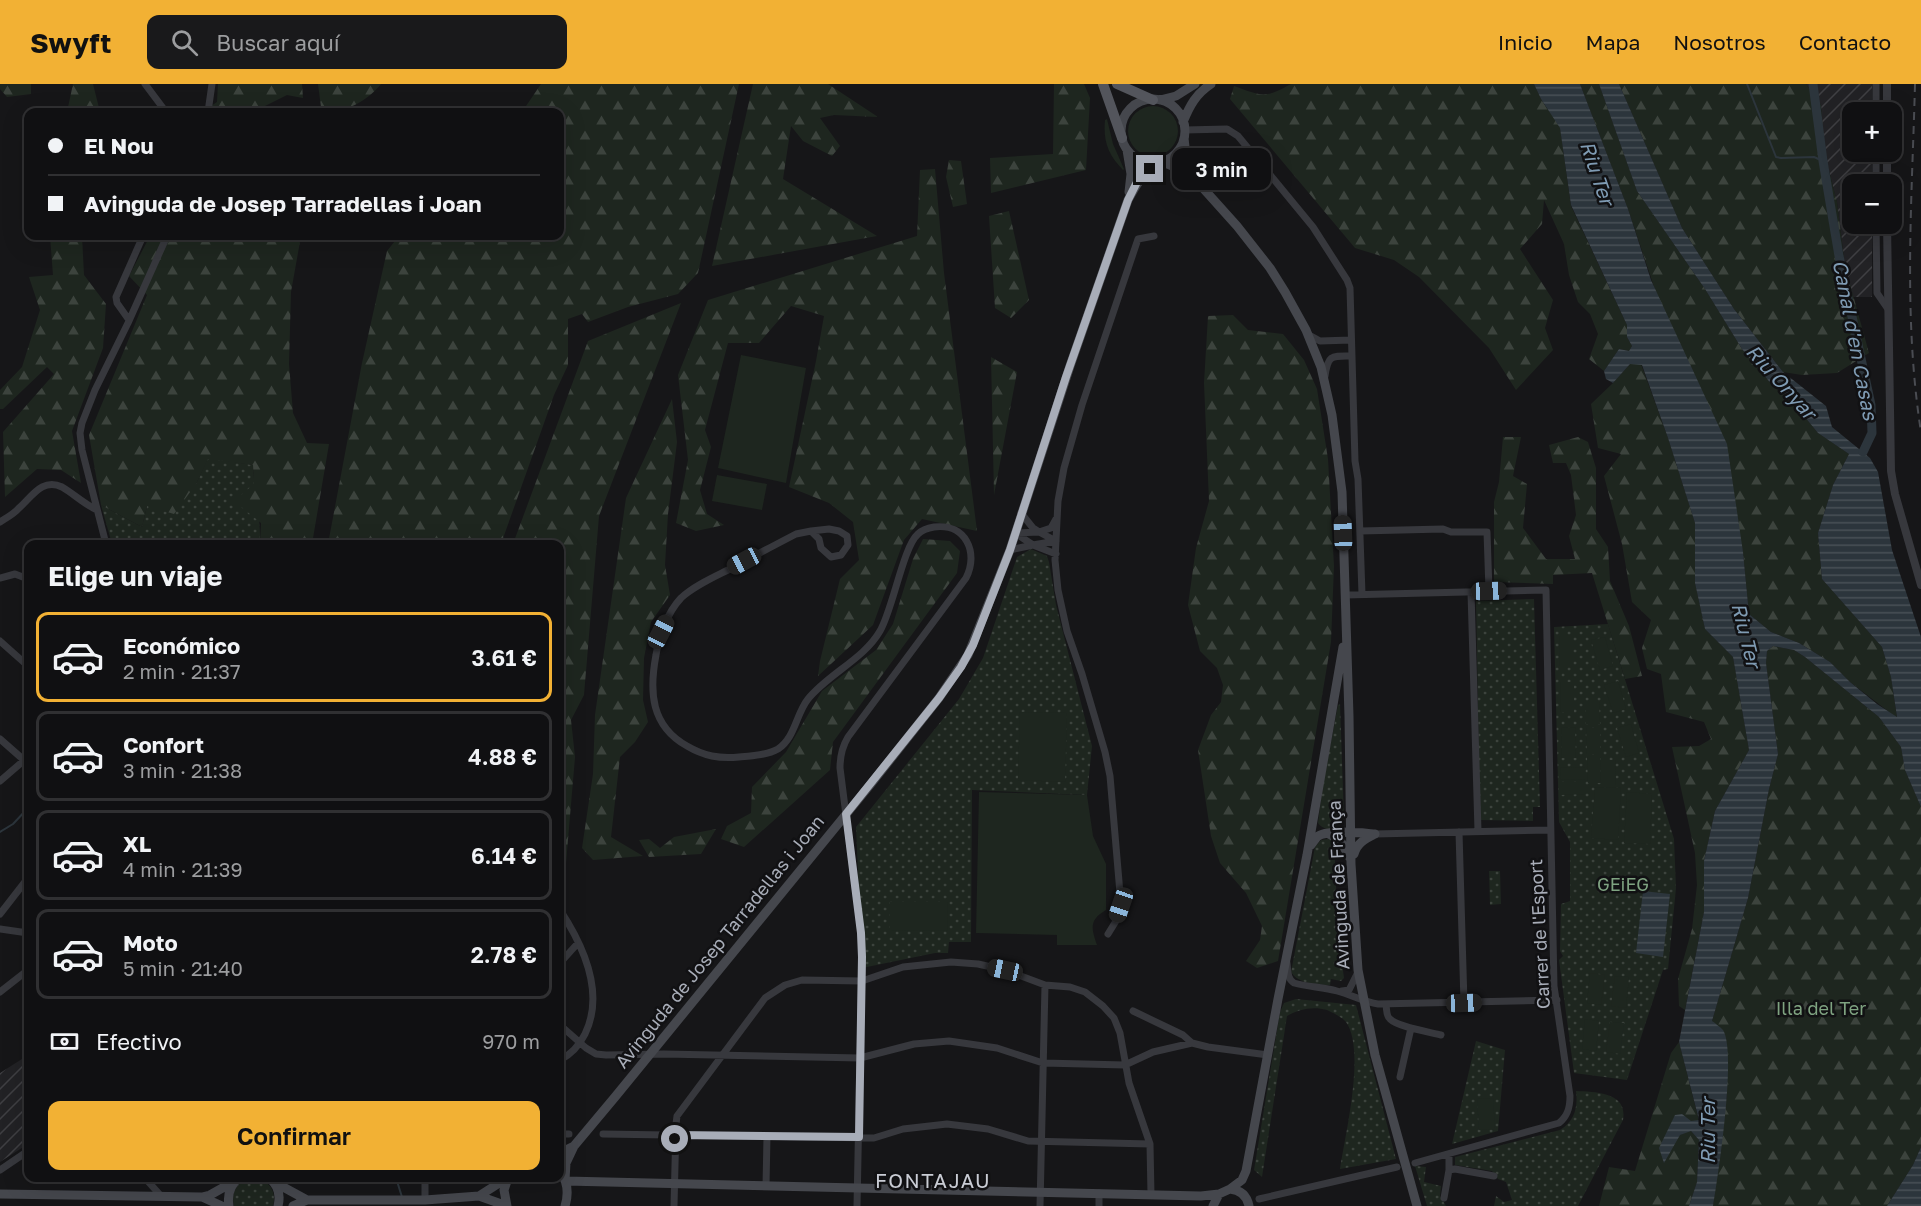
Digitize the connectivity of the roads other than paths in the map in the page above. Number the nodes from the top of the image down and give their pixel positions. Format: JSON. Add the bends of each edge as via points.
{"nodes":[{"id":1,"x":145,"y":84,"type":"edge"},
{"id":2,"x":212,"y":84,"type":"edge"},
{"id":3,"x":1103,"y":84,"type":"edge"},
{"id":4,"x":1117,"y":84,"type":"edge"},
{"id":5,"x":1196,"y":84,"type":"edge"},
{"id":6,"x":1211,"y":84,"type":"edge"},
{"id":7,"x":1876,"y":84,"type":"edge"},
{"id":8,"x":1887,"y":84,"type":"edge"},
{"id":9,"x":1157,"y":100,"type":"junction"},
{"id":10,"x":1876,"y":102,"type":"edge"},
{"id":11,"x":1887,"y":102,"type":"edge"},
{"id":12,"x":163,"y":108,"type":"edge"},
{"id":13,"x":209,"y":108,"type":"edge"},
{"id":14,"x":1184,"y":130,"type":"junction"},
{"id":15,"x":1122,"y":138,"type":"junction"},
{"id":16,"x":1127,"y":150,"type":"junction"},
{"id":17,"x":1160,"y":162,"type":"junction"},
{"id":18,"x":1202,"y":187,"type":"junction"},
{"id":19,"x":1128,"y":200,"type":"junction"},
{"id":20,"x":1876,"y":234,"type":"edge"},
{"id":21,"x":1887,"y":234,"type":"edge"},
{"id":22,"x":1154,"y":236,"type":"dead end"},
{"id":23,"x":141,"y":240,"type":"edge"},
{"id":24,"x":165,"y":240,"type":"edge"},
{"id":25,"x":1888,"y":309,"type":"junction"},
{"id":26,"x":129,"y":320,"type":"junction"},
{"id":27,"x":1309,"y":335,"type":"junction"},
{"id":28,"x":1351,"y":340,"type":"junction"},
{"id":29,"x":1352,"y":356,"type":"junction"},
{"id":30,"x":1325,"y":381,"type":"junction"},
{"id":31,"x":97,"y":510,"type":"junction"},
{"id":32,"x":1021,"y":513,"type":"junction"},
{"id":33,"x":1057,"y":517,"type":"junction"},
{"id":34,"x":0,"y":522,"type":"edge"},
{"id":35,"x":811,"y":531,"type":"junction"},
{"id":36,"x":1360,"y":531,"type":"junction"},
{"id":37,"x":1039,"y":532,"type":"junction"},
{"id":38,"x":1015,"y":533,"type":"junction"},
{"id":39,"x":105,"y":540,"type":"edge"},
{"id":40,"x":1056,"y":541,"type":"junction"},
{"id":41,"x":1033,"y":545,"type":"junction"},
{"id":42,"x":1010,"y":550,"type":"junction"},
{"id":43,"x":1056,"y":554,"type":"junction"},
{"id":44,"x":24,"y":577,"type":"edge"},
{"id":45,"x":0,"y":578,"type":"edge"},
{"id":46,"x":1921,"y":585,"type":"edge"},
{"id":47,"x":1489,"y":591,"type":"junction"},
{"id":48,"x":1471,"y":592,"type":"junction"},
{"id":49,"x":1362,"y":594,"type":"junction"},
{"id":50,"x":1345,"y":595,"type":"junction"},
{"id":51,"x":1346,"y":627,"type":"junction"},
{"id":52,"x":0,"y":641,"type":"edge"},
{"id":53,"x":24,"y":662,"type":"edge"},
{"id":54,"x":0,"y":740,"type":"edge"},
{"id":55,"x":24,"y":757,"type":"edge"},
{"id":56,"x":24,"y":761,"type":"edge"},
{"id":57,"x":0,"y":781,"type":"edge"},
{"id":58,"x":846,"y":814,"type":"junction"},
{"id":59,"x":1550,"y":830,"type":"junction"},
{"id":60,"x":1478,"y":831,"type":"junction"},
{"id":61,"x":1352,"y":832,"type":"junction"},
{"id":62,"x":1459,"y":832,"type":"junction"},
{"id":63,"x":1329,"y":834,"type":"junction"},
{"id":64,"x":1375,"y":834,"type":"junction"},
{"id":65,"x":1307,"y":855,"type":"junction"},
{"id":66,"x":1351,"y":864,"type":"junction"},
{"id":67,"x":24,"y":883,"type":"edge"},
{"id":68,"x":0,"y":914,"type":"edge"},
{"id":69,"x":564,"y":916,"type":"edge"},
{"id":70,"x":0,"y":929,"type":"edge"},
{"id":71,"x":24,"y":932,"type":"edge"},
{"id":72,"x":1108,"y":934,"type":"dead end"},
{"id":73,"x":578,"y":943,"type":"junction"},
{"id":74,"x":1287,"y":957,"type":"junction"},
{"id":75,"x":564,"y":959,"type":"edge"},
{"id":76,"x":862,"y":968,"type":"junction"},
{"id":77,"x":1358,"y":970,"type":"junction"},
{"id":78,"x":24,"y":973,"type":"edge"},
{"id":79,"x":852,"y":980,"type":"junction"},
{"id":80,"x":862,"y":981,"type":"junction"},
{"id":81,"x":1045,"y":985,"type":"junction"},
{"id":82,"x":0,"y":992,"type":"edge"},
{"id":83,"x":1339,"y":992,"type":"junction"},
{"id":84,"x":1557,"y":1000,"type":"junction"},
{"id":85,"x":1364,"y":1002,"type":"junction"},
{"id":86,"x":1464,"y":1003,"type":"junction"},
{"id":87,"x":1386,"y":1005,"type":"junction"},
{"id":88,"x":1133,"y":1011,"type":"dead end"},
{"id":89,"x":564,"y":1028,"type":"edge"},
{"id":90,"x":1411,"y":1028,"type":"junction"},
{"id":91,"x":1441,"y":1035,"type":"dead end"},
{"id":92,"x":581,"y":1043,"type":"junction"},
{"id":93,"x":1192,"y":1043,"type":"junction"},
{"id":94,"x":649,"y":1055,"type":"junction"},
{"id":95,"x":1268,"y":1055,"type":"junction"},
{"id":96,"x":721,"y":1056,"type":"junction"},
{"id":97,"x":564,"y":1058,"type":"edge"},
{"id":98,"x":860,"y":1058,"type":"junction"},
{"id":99,"x":1043,"y":1063,"type":"junction"},
{"id":100,"x":1125,"y":1065,"type":"junction"},
{"id":101,"x":1400,"y":1077,"type":"dead end"},
{"id":102,"x":564,"y":1134,"type":"edge"},
{"id":103,"x":569,"y":1134,"type":"dead end"},
{"id":104,"x":603,"y":1134,"type":"dead end"},
{"id":105,"x":675,"y":1135,"type":"junction"},
{"id":106,"x":767,"y":1136,"type":"junction"},
{"id":107,"x":859,"y":1137,"type":"junction"},
{"id":108,"x":1042,"y":1141,"type":"junction"},
{"id":109,"x":1150,"y":1144,"type":"junction"},
{"id":110,"x":574,"y":1146,"type":"junction"},
{"id":111,"x":564,"y":1151,"type":"edge"},
{"id":112,"x":24,"y":1154,"type":"edge"},
{"id":113,"x":1449,"y":1154,"type":"junction"},
{"id":114,"x":1415,"y":1163,"type":"dead end"},
{"id":115,"x":1397,"y":1167,"type":"dead end"},
{"id":116,"x":0,"y":1170,"type":"edge"},
{"id":117,"x":1449,"y":1170,"type":"junction"},
{"id":118,"x":564,"y":1172,"type":"edge"},
{"id":119,"x":1494,"y":1176,"type":"dead end"},
{"id":120,"x":564,"y":1177,"type":"edge"},
{"id":121,"x":564,"y":1180,"type":"edge"},
{"id":122,"x":149,"y":1182,"type":"edge"},
{"id":123,"x":230,"y":1182,"type":"edge"},
{"id":124,"x":234,"y":1182,"type":"edge"},
{"id":125,"x":272,"y":1182,"type":"edge"},
{"id":126,"x":275,"y":1182,"type":"edge"},
{"id":127,"x":424,"y":1182,"type":"edge"},
{"id":128,"x":501,"y":1182,"type":"edge"},
{"id":129,"x":506,"y":1182,"type":"edge"},
{"id":130,"x":674,"y":1183,"type":"junction"},
{"id":131,"x":766,"y":1186,"type":"junction"},
{"id":132,"x":857,"y":1188,"type":"junction"},
{"id":133,"x":1230,"y":1189,"type":"junction"},
{"id":134,"x":1041,"y":1192,"type":"junction"},
{"id":135,"x":1099,"y":1193,"type":"junction"},
{"id":136,"x":0,"y":1194,"type":"edge"},
{"id":137,"x":1219,"y":1194,"type":"junction"},
{"id":138,"x":1151,"y":1195,"type":"junction"},
{"id":139,"x":161,"y":1196,"type":"junction"},
{"id":140,"x":479,"y":1196,"type":"junction"},
{"id":141,"x":202,"y":1197,"type":"junction"},
{"id":142,"x":1444,"y":1198,"type":"dead end"},
{"id":143,"x":307,"y":1200,"type":"junction"},
{"id":144,"x":421,"y":1200,"type":"junction"},
{"id":145,"x":1248,"y":1203,"type":"edge"},
{"id":146,"x":216,"y":1205,"type":"edge"},
{"id":147,"x":229,"y":1206,"type":"edge"},
{"id":148,"x":278,"y":1206,"type":"edge"},
{"id":149,"x":293,"y":1206,"type":"edge"},
{"id":150,"x":507,"y":1206,"type":"edge"},
{"id":151,"x":565,"y":1206,"type":"edge"},
{"id":152,"x":674,"y":1206,"type":"edge"},
{"id":153,"x":857,"y":1206,"type":"edge"},
{"id":154,"x":1040,"y":1206,"type":"edge"},
{"id":155,"x":1099,"y":1206,"type":"edge"},
{"id":156,"x":1213,"y":1206,"type":"edge"},
{"id":157,"x":1417,"y":1206,"type":"edge"}],
"edges":[{"from":1,"to":12,"type":"street"},
{"from":2,"to":13,"type":"street"},
{"from":3,"to":15,"type":"main road"},
{"from":4,"to":9,"type":"main road"},
{"from":5,"to":9,"type":"main road","via":[[1176,96]]},
{"from":6,"to":14,"type":"main road","via":[[1190,103]]},
{"from":7,"to":10,"type":"street"},
{"from":8,"to":11,"type":"street"},
{"from":9,"to":14,"type":"main road","via":[[1175,108]]},
{"from":9,"to":15,"type":"main road","via":[[1137,104],[1127,113]]},
{"from":14,"to":17,"type":"main road","via":[[1177,153]]},
{"from":14,"to":18,"type":"main road","name":"Avinguda de França","via":[[1188,164]]},
{"from":14,"to":28,"type":"street","via":[[1227,129],[1238,136],[1301,212],[1347,280]]},
{"from":15,"to":16,"type":"main road"},
{"from":16,"to":17,"type":"main road","via":[[1143,162]]},
{"from":16,"to":19,"type":"main road","name":"Avinguda de Josep Tarradellas i Joan","via":[[1131,174]]},
{"from":17,"to":18,"type":"main road","name":"Avinguda de França","via":[[1177,168]]},
{"from":17,"to":19,"type":"main road","name":"Avinguda de Josep Tarradellas i Joan","via":[[1137,182]]},
{"from":18,"to":27,"type":"main road","name":"Avinguda de França","via":[[1270,268]]},
{"from":19,"to":32,"type":"main road","name":"Avinguda de Josep Tarradellas i Joan"},
{"from":20,"to":25,"type":"street","via":[[1877,293]]},
{"from":21,"to":25,"type":"street"},
{"from":22,"to":33,"type":"street","via":[[1138,239],[1082,405],[1064,468]]},
{"from":23,"to":26,"type":"street","via":[[116,297]]},
{"from":24,"to":26,"type":"street"},
{"from":25,"to":46,"type":"street","via":[[1891,471]]},
{"from":26,"to":31,"type":"street","via":[[95,390],[80,433]]},
{"from":27,"to":28,"type":"street","via":[[1320,341]]},
{"from":27,"to":30,"type":"main road","name":"Avinguda de França"},
{"from":28,"to":29,"type":"street"},
{"from":29,"to":30,"type":"street","via":[[1329,358]]},
{"from":29,"to":36,"type":"street"},
{"from":30,"to":50,"type":"main road","name":"Avinguda de França","via":[[1342,492]]},
{"from":31,"to":34,"type":"street","via":[[60,485],[44,485]]},
{"from":31,"to":39,"type":"street"},
{"from":32,"to":37,"type":"street"},
{"from":32,"to":38,"type":"main road","name":"Avinguda de Josep Tarradellas i Joan"},
{"from":33,"to":37,"type":"street","via":[[1051,528]]},
{"from":33,"to":40,"type":"street"},
{"from":35,"to":35,"type":"street","via":[[831,556],[841,555],[848,545],[847,537],[839,531]]},
{"from":35,"to":58,"type":"street","via":[[796,534],[681,598],[661,632],[652,685],[656,712],[664,727],[693,750],[722,758],[777,750],[787,741],[799,713],[819,686],[880,632],[915,537],[933,528],[957,531],[967,541],[971,553],[966,579],[842,747],[840,768]]},
{"from":36,"to":47,"type":"street","via":[[1487,532]]},
{"from":36,"to":49,"type":"street"},
{"from":37,"to":38,"type":"street"},
{"from":37,"to":40,"type":"street"},
{"from":38,"to":41,"type":"street"},
{"from":38,"to":42,"type":"main road","name":"Avinguda de Josep Tarradellas i Joan"},
{"from":40,"to":41,"type":"street"},
{"from":40,"to":43,"type":"street"},
{"from":41,"to":42,"type":"street"},
{"from":41,"to":43,"type":"street"},
{"from":42,"to":58,"type":"main road","name":"Avinguda de Josep Tarradellas i Joan","via":[[961,667]]},
{"from":43,"to":72,"type":"street","via":[[1058,590],[1067,631],[1083,674],[1110,776],[1121,905]]},
{"from":44,"to":45,"type":"street","via":[[15,574]]},
{"from":47,"to":48,"type":"street"},
{"from":47,"to":59,"type":"street","name":"Carrer de l'Esport","via":[[1546,590]]},
{"from":48,"to":49,"type":"street"},
{"from":48,"to":60,"type":"street"},
{"from":49,"to":50,"type":"street"},
{"from":50,"to":51,"type":"main road","name":"Avinguda de França"},
{"from":51,"to":61,"type":"main road","name":"Avinguda de França"},
{"from":51,"to":65,"type":"main road","name":"Avinguda de França"},
{"from":52,"to":53,"type":"street"},
{"from":54,"to":55,"type":"street"},
{"from":56,"to":57,"type":"street"},
{"from":58,"to":76,"type":"street"},
{"from":58,"to":94,"type":"main road","name":"Avinguda de Josep Tarradellas i Joan"},
{"from":59,"to":60,"type":"street"},
{"from":59,"to":84,"type":"street","name":"Carrer de l'Esport"},
{"from":60,"to":62,"type":"street"},
{"from":61,"to":63,"type":"main road"},
{"from":61,"to":64,"type":"main road"},
{"from":61,"to":66,"type":"main road","name":"Avinguda de França"},
{"from":62,"to":64,"type":"street"},
{"from":62,"to":86,"type":"street"},
{"from":63,"to":65,"type":"main road","via":[[1317,837]]},
{"from":63,"to":66,"type":"main road","via":[[1346,848]]},
{"from":64,"to":66,"type":"main road","via":[[1355,848]]},
{"from":65,"to":74,"type":"main road","name":"Avinguda de França"},
{"from":66,"to":77,"type":"main road","name":"Avinguda de França"},
{"from":67,"to":68,"type":"street"},
{"from":69,"to":73,"type":"street"},
{"from":70,"to":71,"type":"street"},
{"from":73,"to":75,"type":"street"},
{"from":73,"to":92,"type":"street","via":[[590,976],[593,999],[591,1021]]},
{"from":74,"to":83,"type":"street","via":[[1291,981]]},
{"from":74,"to":95,"type":"main road","name":"Avinguda de França"},
{"from":76,"to":79,"type":"street"},
{"from":76,"to":80,"type":"street"},
{"from":77,"to":83,"type":"street","via":[[1349,990]]},
{"from":77,"to":85,"type":"main road","name":"Avinguda de França"},
{"from":78,"to":82,"type":"street"},
{"from":79,"to":80,"type":"street"},
{"from":79,"to":96,"type":"street","via":[[802,980],[778,989],[759,1004]]},
{"from":80,"to":81,"type":"street","via":[[903,967],[951,962],[1005,970]]},
{"from":80,"to":98,"type":"street"},
{"from":81,"to":99,"type":"street"},
{"from":81,"to":100,"type":"street","via":[[1078,989],[1103,1006],[1120,1033]]},
{"from":83,"to":85,"type":"street"},
{"from":84,"to":86,"type":"street"},
{"from":84,"to":113,"type":"street","name":"Carrer de l'Esport","via":[[1570,1096],[1564,1120]]},
{"from":85,"to":87,"type":"street"},
{"from":85,"to":157,"type":"main road","name":"Avinguda de França"},
{"from":86,"to":87,"type":"street"},
{"from":87,"to":90,"type":"street","via":[[1390,1019]]},
{"from":88,"to":93,"type":"street"},
{"from":89,"to":92,"type":"street"},
{"from":90,"to":91,"type":"street"},
{"from":90,"to":101,"type":"street"},
{"from":92,"to":94,"type":"street","via":[[599,1055]]},
{"from":92,"to":97,"type":"street"},
{"from":93,"to":95,"type":"street"},
{"from":93,"to":100,"type":"street","via":[[1154,1052]]},
{"from":94,"to":96,"type":"street"},
{"from":94,"to":110,"type":"main road","name":"Avinguda de Josep Tarradellas i Joan"},
{"from":95,"to":133,"type":"main road","name":"Avinguda de França","via":[[1246,1171]]},
{"from":96,"to":98,"type":"street"},
{"from":96,"to":105,"type":"street","via":[[681,1111]]},
{"from":98,"to":99,"type":"street","via":[[914,1044],[956,1041],[997,1048]]},
{"from":98,"to":107,"type":"street"},
{"from":99,"to":100,"type":"street"},
{"from":99,"to":108,"type":"street"},
{"from":100,"to":109,"type":"street"},
{"from":102,"to":103,"type":"street"},
{"from":104,"to":105,"type":"street"},
{"from":105,"to":106,"type":"street"},
{"from":105,"to":130,"type":"street"},
{"from":106,"to":107,"type":"street"},
{"from":106,"to":131,"type":"street"},
{"from":107,"to":108,"type":"street","via":[[874,1138],[903,1129],[947,1124]]},
{"from":107,"to":132,"type":"street"},
{"from":108,"to":109,"type":"street"},
{"from":108,"to":134,"type":"street"},
{"from":109,"to":138,"type":"street"},
{"from":110,"to":111,"type":"main road","name":"Avinguda de Josep Tarradellas i Joan"},
{"from":110,"to":118,"type":"main road","name":"Avinguda de Josep Tarradellas i Joan"},
{"from":112,"to":116,"type":"street"},
{"from":113,"to":114,"type":"street","name":"Carrer de l'Esport"},
{"from":113,"to":117,"type":"street"},
{"from":115,"to":145,"type":"street"},
{"from":117,"to":119,"type":"street"},
{"from":117,"to":142,"type":"street"},
{"from":120,"to":130,"type":"main road"},
{"from":121,"to":151,"type":"main road","name":"Avinguda de Josep Tarradellas i Joan","via":[[568,1193]]},
{"from":122,"to":139,"type":"street"},
{"from":123,"to":141,"type":"main road"},
{"from":124,"to":147,"type":"main road","via":[[228,1194]]},
{"from":125,"to":148,"type":"main road","via":[[279,1193]]},
{"from":126,"to":143,"type":"main road"},
{"from":127,"to":144,"type":"street"},
{"from":128,"to":140,"type":"main road"},
{"from":129,"to":150,"type":"main road"},
{"from":130,"to":131,"type":"main road"},
{"from":130,"to":152,"type":"street"},
{"from":131,"to":132,"type":"main road"},
{"from":132,"to":134,"type":"main road"},
{"from":132,"to":153,"type":"street"},
{"from":133,"to":137,"type":"main road"},
{"from":133,"to":145,"type":"main road","via":[[1239,1191]]},
{"from":134,"to":135,"type":"main road"},
{"from":134,"to":154,"type":"street"},
{"from":135,"to":138,"type":"main road"},
{"from":135,"to":155,"type":"street"},
{"from":136,"to":139,"type":"main road"},
{"from":137,"to":138,"type":"main road"},
{"from":137,"to":156,"type":"main road"},
{"from":139,"to":141,"type":"main road"},
{"from":140,"to":144,"type":"main road"},
{"from":140,"to":150,"type":"main road"},
{"from":141,"to":146,"type":"main road"},
{"from":143,"to":144,"type":"main road"},
{"from":143,"to":149,"type":"main road"}]}
